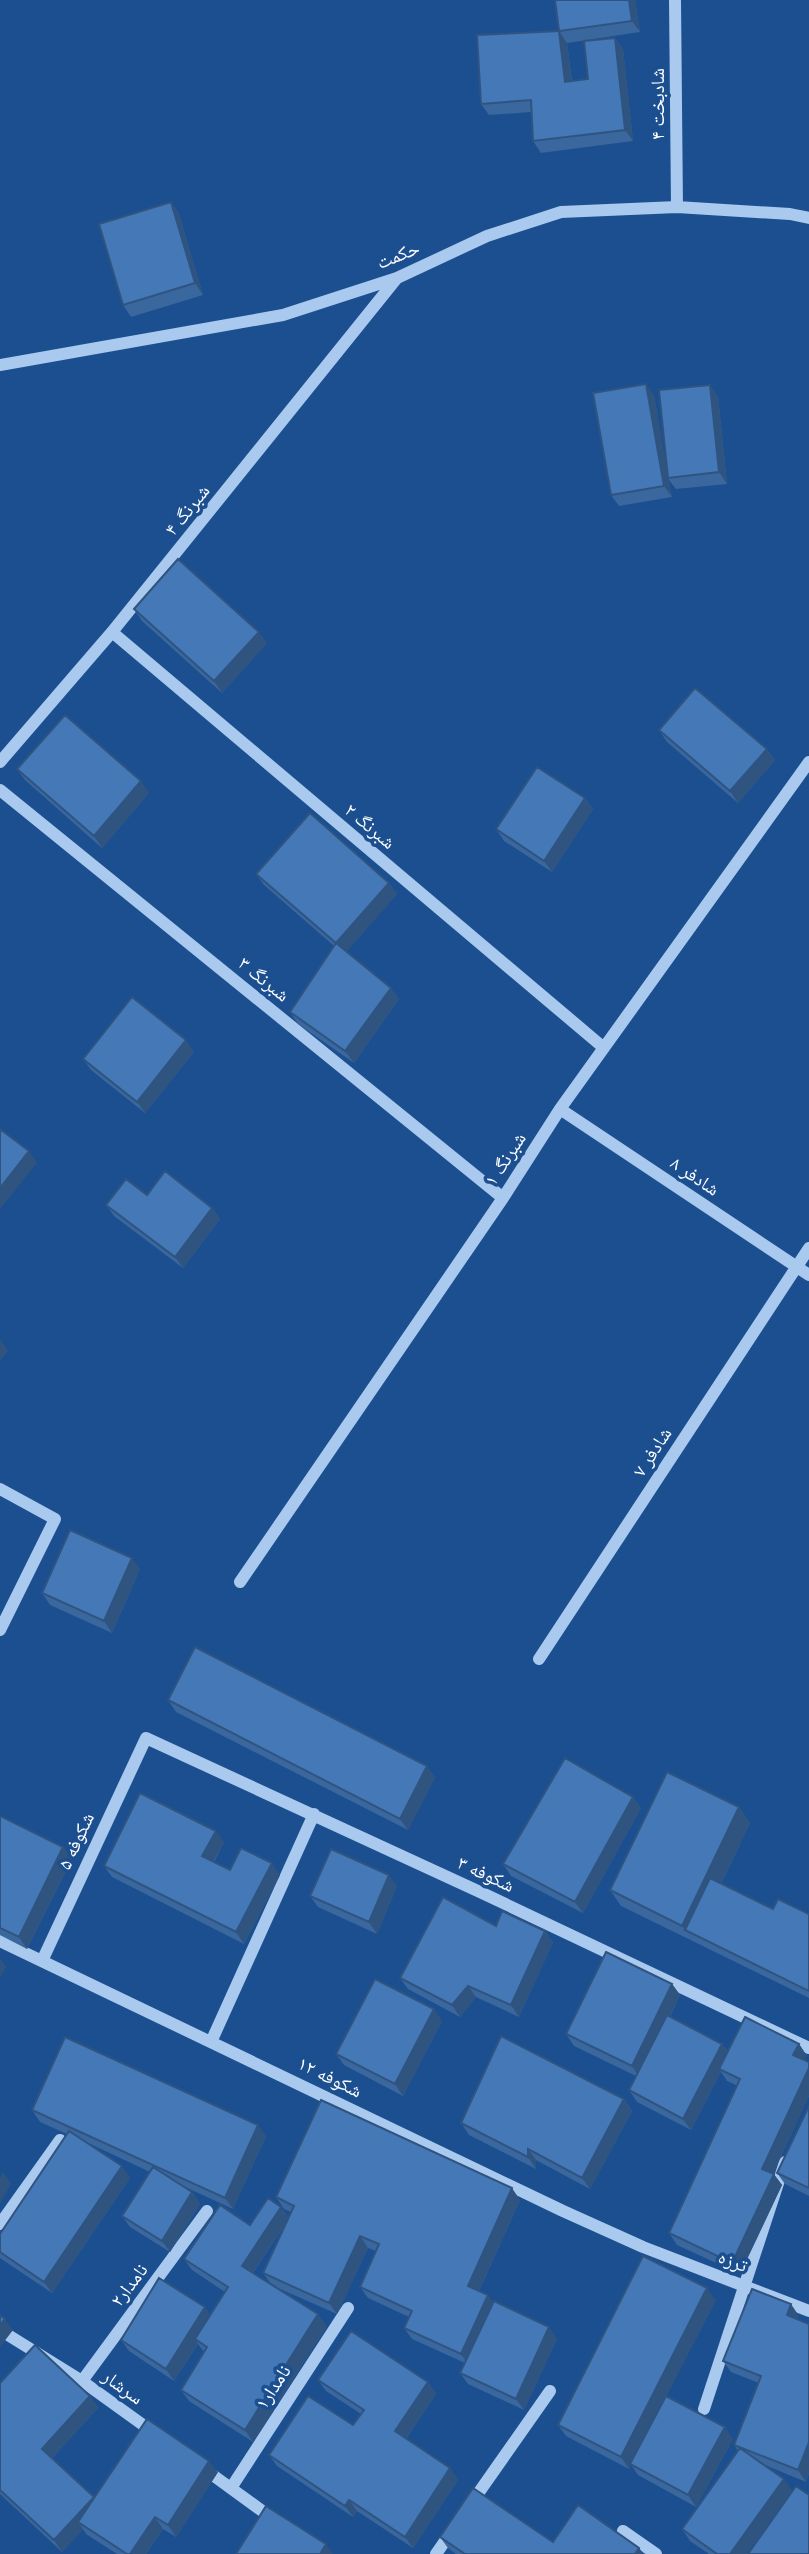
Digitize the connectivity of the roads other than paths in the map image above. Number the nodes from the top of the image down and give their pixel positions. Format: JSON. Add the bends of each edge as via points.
{"nodes":[{"id":1,"x":676,"y":0,"type":"edge"},
{"id":2,"x":677,"y":208,"type":"junction"},
{"id":3,"x":809,"y":218,"type":"edge"},
{"id":4,"x":397,"y":278,"type":"junction"},
{"id":5,"x":0,"y":365,"type":"edge"},
{"id":6,"x":112,"y":632,"type":"junction"},
{"id":7,"x":0,"y":762,"type":"edge"},
{"id":8,"x":809,"y":762,"type":"edge"},
{"id":9,"x":0,"y":790,"type":"edge"},
{"id":10,"x":604,"y":1048,"type":"junction"},
{"id":11,"x":560,"y":1109,"type":"junction"},
{"id":12,"x":503,"y":1198,"type":"junction"},
{"id":13,"x":809,"y":1248,"type":"edge"},
{"id":14,"x":796,"y":1267,"type":"junction"},
{"id":15,"x":809,"y":1275,"type":"edge"},
{"id":16,"x":0,"y":1489,"type":"edge"},
{"id":17,"x":240,"y":1582,"type":"dead end"},
{"id":18,"x":0,"y":1630,"type":"edge"},
{"id":19,"x":539,"y":1659,"type":"dead end"},
{"id":20,"x":146,"y":1738,"type":"joint"},
{"id":21,"x":314,"y":1814,"type":"junction"},
{"id":22,"x":0,"y":1941,"type":"edge"},
{"id":23,"x":42,"y":1961,"type":"junction"},
{"id":24,"x":211,"y":2042,"type":"junction"},
{"id":25,"x":809,"y":2048,"type":"edge"},
{"id":26,"x":60,"y":2140,"type":"edge"},
{"id":27,"x":789,"y":2153,"type":"edge"},
{"id":28,"x":207,"y":2211,"type":"edge"},
{"id":29,"x":0,"y":2224,"type":"edge"},
{"id":30,"x":643,"y":2247,"type":"joint"},
{"id":31,"x":745,"y":2286,"type":"junction"},
{"id":32,"x":348,"y":2308,"type":"dead end"},
{"id":33,"x":809,"y":2311,"type":"edge"},
{"id":34,"x":0,"y":2330,"type":"edge"},
{"id":35,"x":82,"y":2381,"type":"junction"},
{"id":36,"x":550,"y":2391,"type":"dead end"},
{"id":37,"x":704,"y":2409,"type":"dead end"},
{"id":38,"x":167,"y":2442,"type":"edge"},
{"id":39,"x":188,"y":2457,"type":"edge"},
{"id":40,"x":231,"y":2488,"type":"junction"},
{"id":41,"x":623,"y":2530,"type":"dead end"},
{"id":42,"x":291,"y":2532,"type":"edge"},
{"id":43,"x":436,"y":2554,"type":"edge"},
{"id":44,"x":656,"y":2554,"type":"edge"}],
"edges":[{"from":1,"to":2,"type":"street","name":"شادبخت ۴"},
{"from":2,"to":3,"type":"street","name":"حکمت"},
{"from":2,"to":4,"type":"street","name":"حکمت","via":[[561,212],[487,236]]},
{"from":4,"to":5,"type":"street","name":"حکمت","via":[[283,314]]},
{"from":4,"to":6,"type":"street","name":"شبرنگ ۴"},
{"from":6,"to":7,"type":"street","name":"شبرنگ ۴"},
{"from":6,"to":10,"type":"street","name":"شبرنگ ۲"},
{"from":8,"to":10,"type":"street","name":"شبرنگ ۱"},
{"from":9,"to":12,"type":"street","name":"شبرنگ ۳"},
{"from":10,"to":11,"type":"street","name":"شبرنگ ۱"},
{"from":11,"to":12,"type":"street","name":"شبرنگ ۱"},
{"from":11,"to":14,"type":"street","name":"شادفر ۸"},
{"from":12,"to":17,"type":"street","name":"شبرنگ ۱"},
{"from":13,"to":14,"type":"street","name":"شادفر ۷"},
{"from":14,"to":15,"type":"street","name":"شادفر ۸"},
{"from":14,"to":19,"type":"street","name":"شادفر ۷"},
{"from":16,"to":18,"type":"street","via":[[55,1519]]},
{"from":20,"to":21,"type":"street","name":"شکوفه ۳"},
{"from":20,"to":23,"type":"street","name":"شکوفه ۵"},
{"from":21,"to":24,"type":"street"},
{"from":21,"to":25,"type":"street","name":"شکوفه ۳"},
{"from":22,"to":23,"type":"street","name":"شکوفه ۱۲"},
{"from":23,"to":24,"type":"street","name":"شکوفه ۱۲"},
{"from":24,"to":30,"type":"street","name":"شکوفه ۱۲"},
{"from":26,"to":29,"type":"street"},
{"from":27,"to":31,"type":"street"},
{"from":28,"to":35,"type":"street","name":"نامدار۲"},
{"from":30,"to":31,"type":"street","name":"ترزه"},
{"from":31,"to":33,"type":"street","name":"ترزه"},
{"from":31,"to":37,"type":"street"},
{"from":32,"to":40,"type":"street","name":"نامدار۱"},
{"from":34,"to":35,"type":"street","name":"سرشار"},
{"from":35,"to":38,"type":"street","name":"سرشار"},
{"from":36,"to":43,"type":"street"},
{"from":39,"to":40,"type":"street"},
{"from":40,"to":42,"type":"street"},
{"from":41,"to":44,"type":"street"}]}
